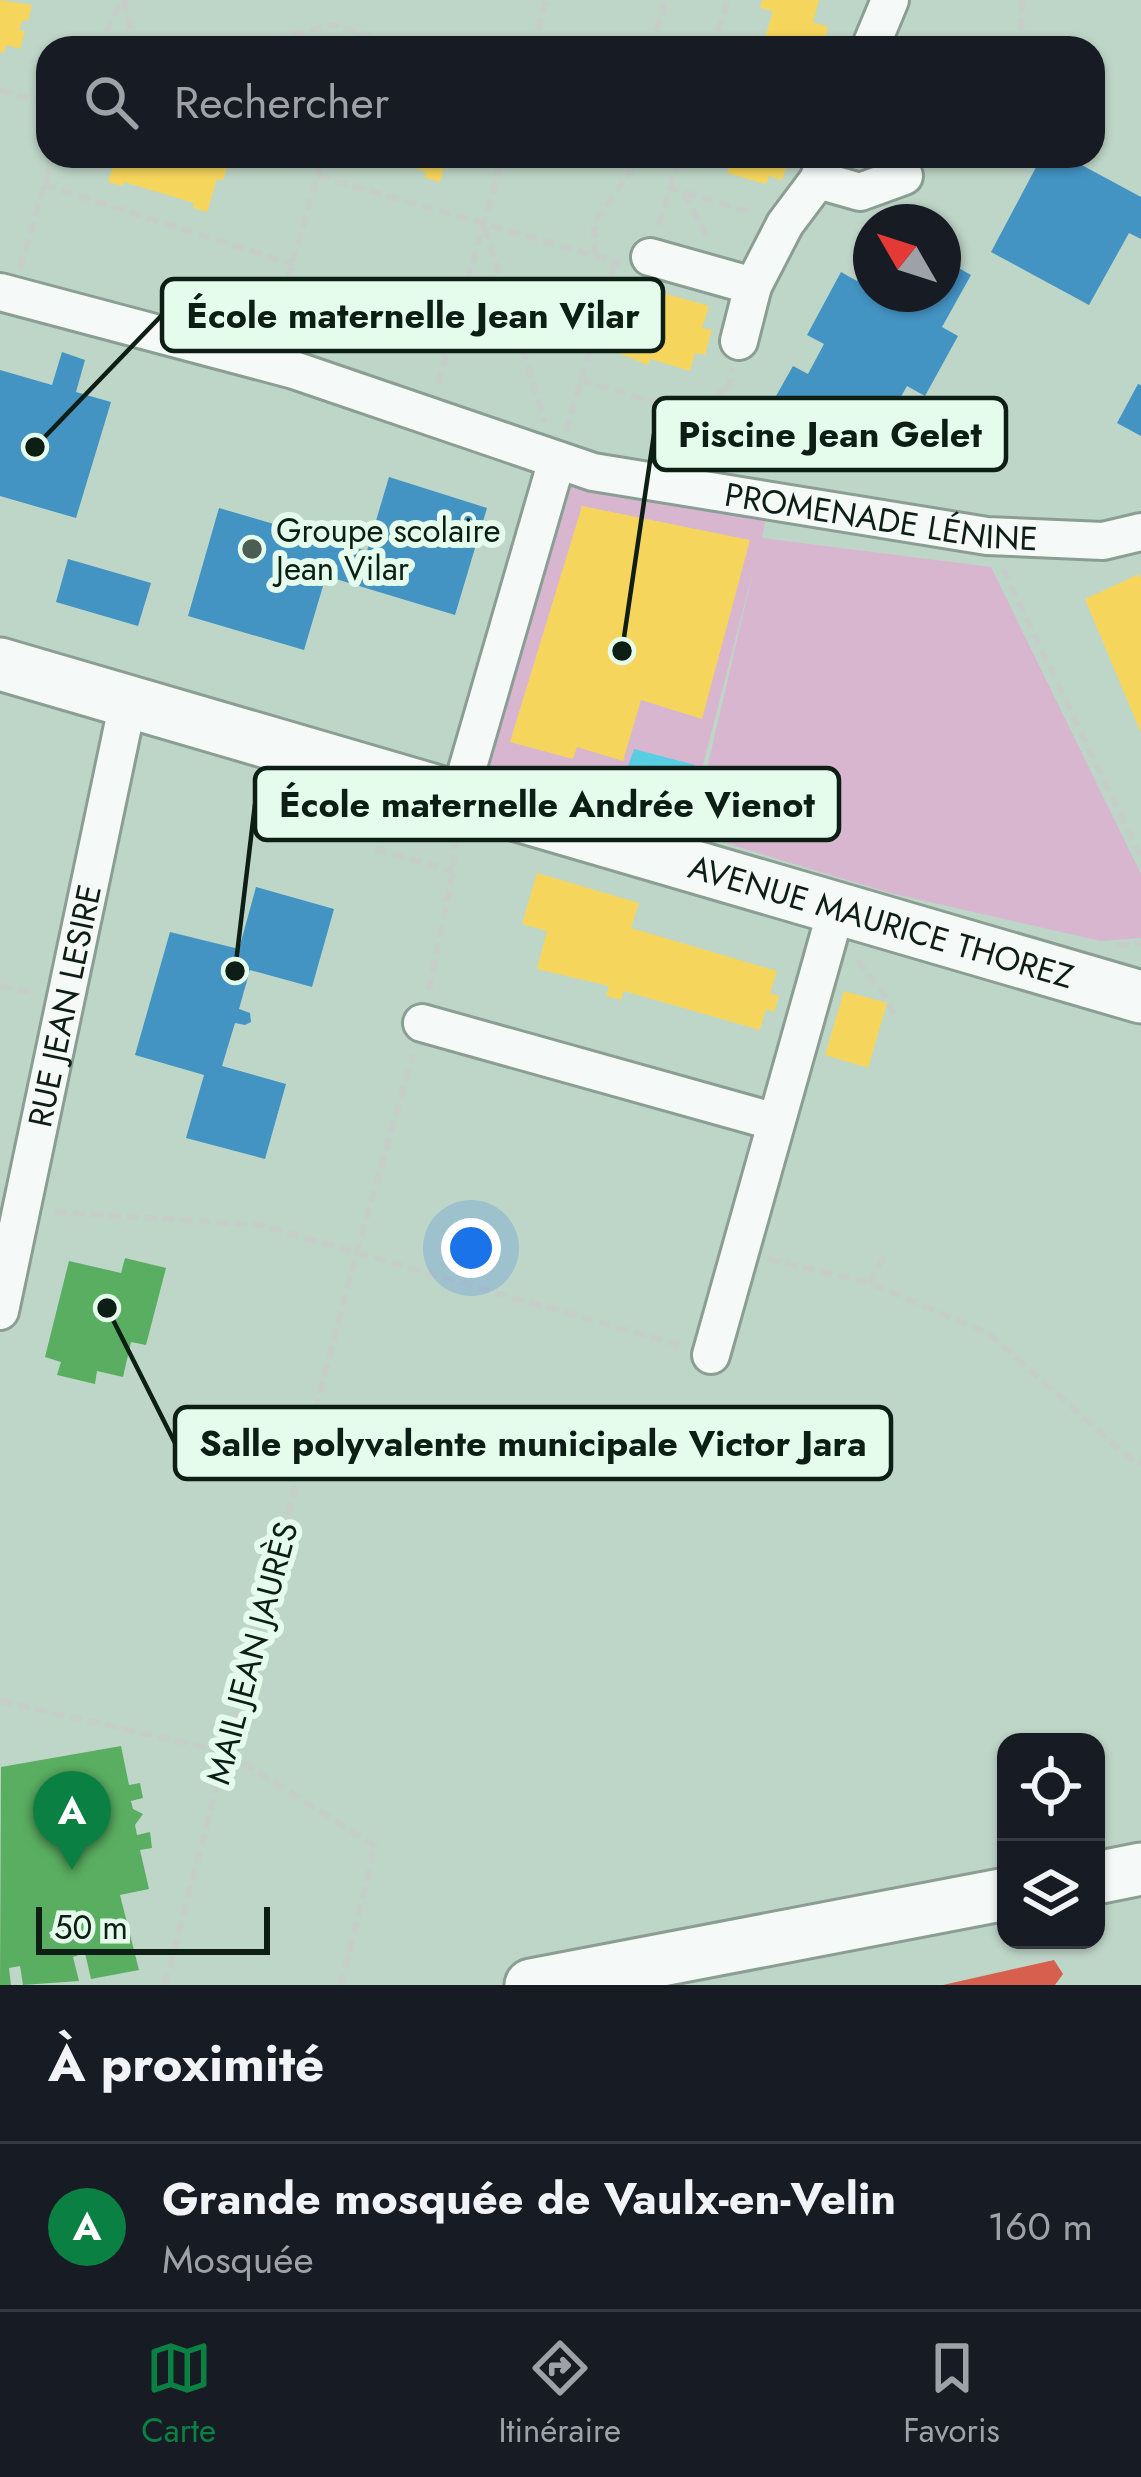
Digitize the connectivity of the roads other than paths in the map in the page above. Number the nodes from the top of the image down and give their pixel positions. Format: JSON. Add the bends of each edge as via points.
{"nodes":[{"id":1,"x":890,"y":0,"type":"edge"},
{"id":2,"x":875,"y":36,"type":"edge"},
{"id":3,"x":823,"y":168,"type":"edge"},
{"id":4,"x":904,"y":176,"type":"dead end"},
{"id":5,"x":650,"y":257,"type":"road end"},
{"id":6,"x":753,"y":286,"type":"junction"},
{"id":7,"x":6,"y":294,"type":"edge"},
{"id":8,"x":739,"y":341,"type":"road end"},
{"id":9,"x":557,"y":460,"type":"junction"},
{"id":10,"x":1141,"y":532,"type":"edge"},
{"id":11,"x":0,"y":664,"type":"edge"},
{"id":12,"x":128,"y":702,"type":"junction"},
{"id":13,"x":458,"y":801,"type":"junction"},
{"id":14,"x":834,"y":918,"type":"junction"},
{"id":15,"x":1141,"y":997,"type":"edge"},
{"id":16,"x":422,"y":1023,"type":"dead end"},
{"id":17,"x":776,"y":1123,"type":"junction"},
{"id":18,"x":0,"y":1311,"type":"edge"},
{"id":19,"x":711,"y":1354,"type":"road end"},
{"id":20,"x":997,"y":1896,"type":"edge"},
{"id":21,"x":531,"y":1985,"type":"edge"}],
"edges":[{"from":1,"to":2,"type":"street"},
{"from":3,"to":4,"type":"street","via":[[860,192]]},
{"from":3,"to":6,"type":"street"},
{"from":5,"to":6,"type":"street"},
{"from":6,"to":8,"type":"street"},
{"from":7,"to":9,"type":"street","name":"PROMENADE LÉNINE","via":[[265,362]]},
{"from":9,"to":10,"type":"street","name":"PROMENADE LÉNINE","via":[[702,492],[987,536],[1103,541]]},
{"from":9,"to":13,"type":"street"},
{"from":11,"to":12,"type":"street","name":"AVENUE MAURICE THOREZ"},
{"from":12,"to":13,"type":"street","name":"AVENUE MAURICE THOREZ"},
{"from":12,"to":18,"type":"street","name":"RUE JEAN LESIRE"},
{"from":13,"to":14,"type":"street","name":"AVENUE MAURICE THOREZ"},
{"from":14,"to":15,"type":"street","name":"AVENUE MAURICE THOREZ"},
{"from":14,"to":17,"type":"street"},
{"from":16,"to":17,"type":"street"},
{"from":17,"to":19,"type":"street"},
{"from":20,"to":21,"type":"street"}]}
